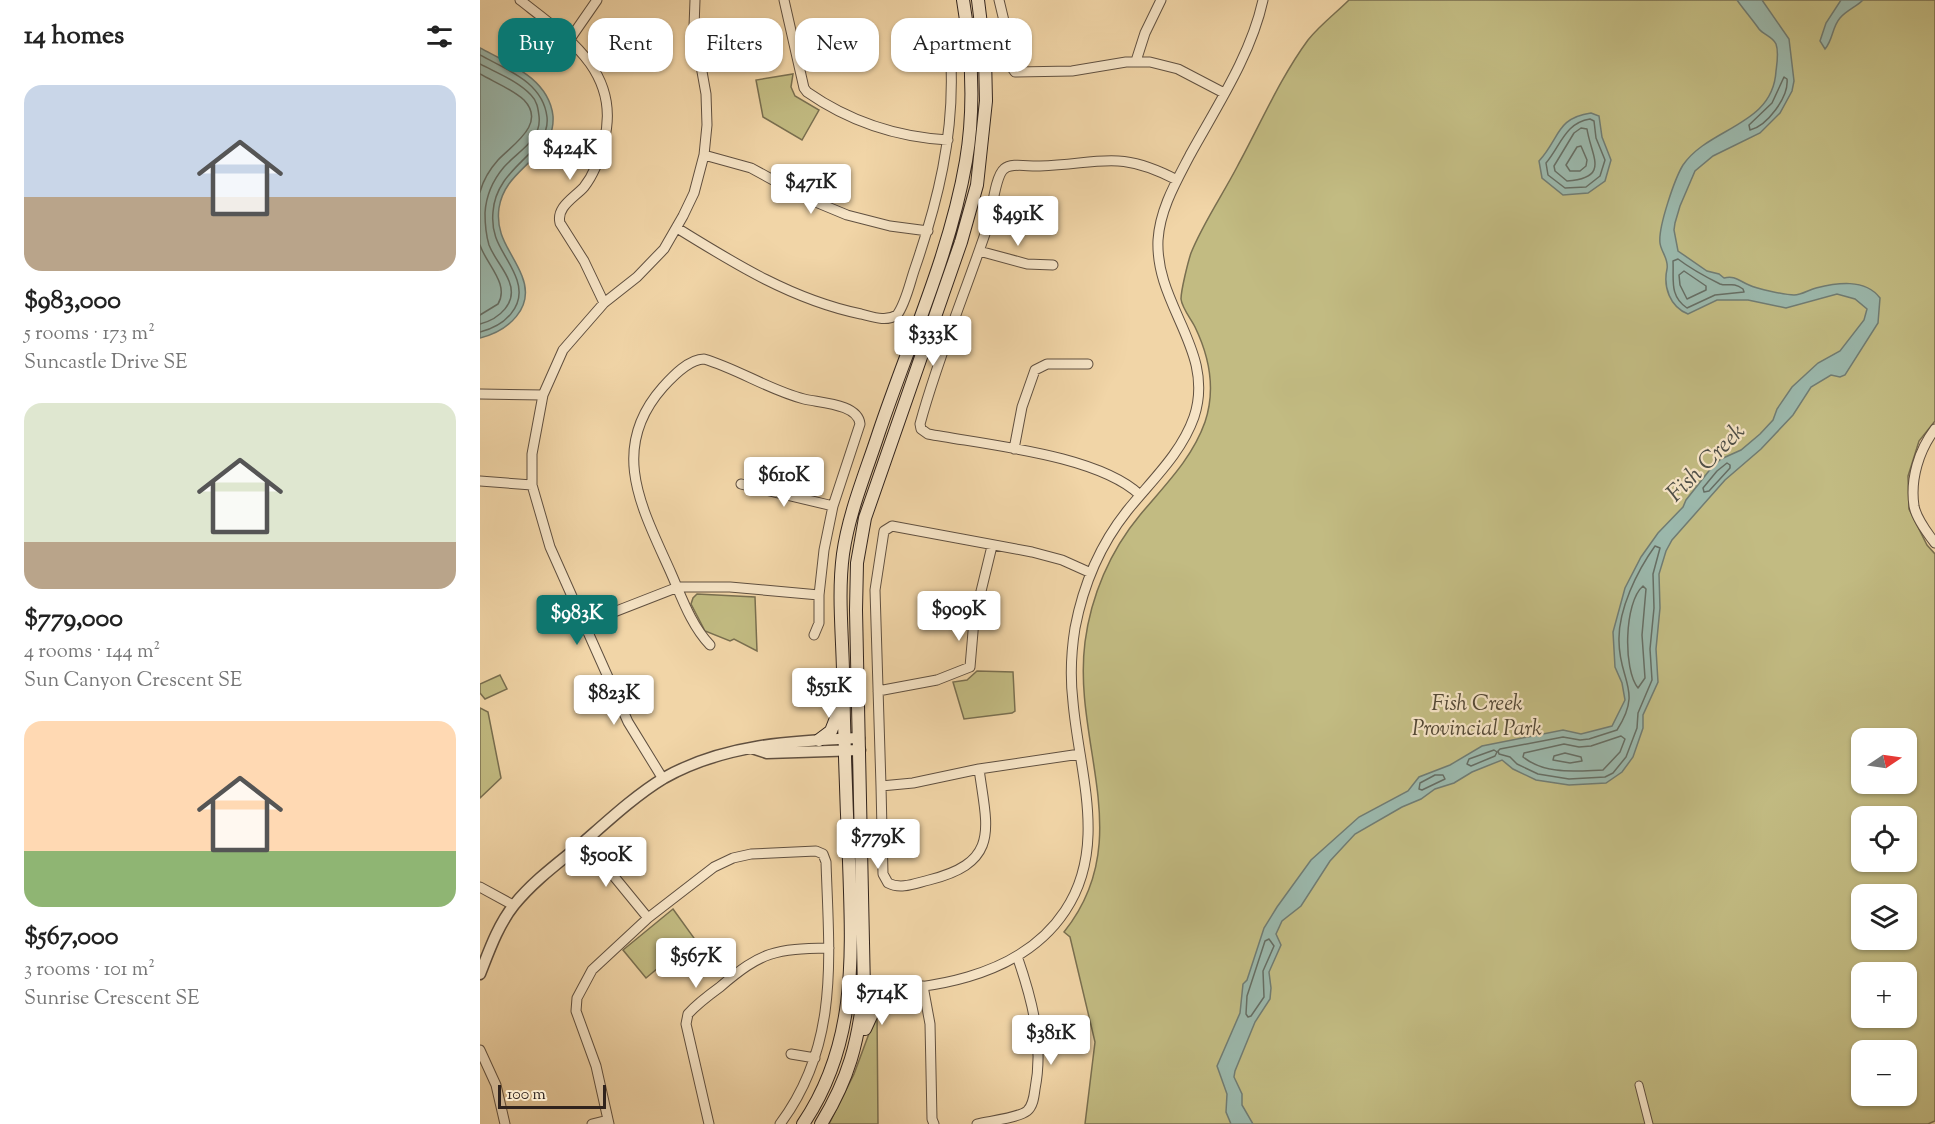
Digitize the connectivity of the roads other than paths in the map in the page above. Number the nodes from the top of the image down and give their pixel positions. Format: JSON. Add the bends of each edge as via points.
{"nodes":[{"id":1,"x":520,"y":0,"type":"edge"},
{"id":2,"x":597,"y":0,"type":"edge"},
{"id":3,"x":695,"y":0,"type":"edge"},
{"id":4,"x":784,"y":0,"type":"edge"},
{"id":5,"x":963,"y":0,"type":"edge"},
{"id":6,"x":978,"y":0,"type":"edge"},
{"id":7,"x":999,"y":0,"type":"edge"},
{"id":8,"x":1161,"y":0,"type":"edge"},
{"id":9,"x":1263,"y":0,"type":"edge"},
{"id":10,"x":543,"y":18,"type":"edge"},
{"id":11,"x":576,"y":30,"type":"edge"},
{"id":12,"x":576,"y":45,"type":"edge"},
{"id":13,"x":1136,"y":61,"type":"junction"},
{"id":14,"x":951,"y":72,"type":"edge"},
{"id":15,"x":1224,"y":93,"type":"junction"},
{"id":16,"x":948,"y":140,"type":"junction"},
{"id":17,"x":704,"y":155,"type":"junction"},
{"id":18,"x":1177,"y":180,"type":"junction"},
{"id":19,"x":677,"y":228,"type":"junction"},
{"id":20,"x":928,"y":231,"type":"junction"},
{"id":21,"x":980,"y":251,"type":"junction"},
{"id":22,"x":1053,"y":265,"type":"dead end"},
{"id":23,"x":604,"y":303,"type":"junction"},
{"id":24,"x":1088,"y":364,"type":"dead end"},
{"id":25,"x":480,"y":394,"type":"edge"},
{"id":26,"x":543,"y":395,"type":"junction"},
{"id":27,"x":1935,"y":429,"type":"edge"},
{"id":28,"x":1014,"y":450,"type":"junction"},
{"id":29,"x":480,"y":480,"type":"edge"},
{"id":30,"x":741,"y":484,"type":"dead end"},
{"id":31,"x":532,"y":485,"type":"junction"},
{"id":32,"x":1140,"y":495,"type":"junction"},
{"id":33,"x":833,"y":506,"type":"junction"},
{"id":34,"x":1935,"y":543,"type":"edge"},
{"id":35,"x":992,"y":546,"type":"junction"},
{"id":36,"x":1091,"y":573,"type":"junction"},
{"id":37,"x":678,"y":587,"type":"junction"},
{"id":38,"x":819,"y":595,"type":"junction"},
{"id":39,"x":583,"y":624,"type":"junction"},
{"id":40,"x":814,"y":635,"type":"dead end"},
{"id":41,"x":710,"y":645,"type":"dead end"},
{"id":42,"x":878,"y":691,"type":"junction"},
{"id":43,"x":843,"y":698,"type":"junction"},
{"id":44,"x":819,"y":740,"type":"junction"},
{"id":45,"x":859,"y":744,"type":"junction"},
{"id":46,"x":845,"y":745,"type":"junction"},
{"id":47,"x":752,"y":748,"type":"junction"},
{"id":48,"x":1080,"y":754,"type":"junction"},
{"id":49,"x":979,"y":769,"type":"junction"},
{"id":50,"x":663,"y":779,"type":"junction"},
{"id":51,"x":881,"y":786,"type":"junction"},
{"id":52,"x":585,"y":841,"type":"junction"},
{"id":53,"x":480,"y":887,"type":"edge"},
{"id":54,"x":513,"y":905,"type":"junction"},
{"id":55,"x":648,"y":918,"type":"junction"},
{"id":56,"x":829,"y":948,"type":"junction"},
{"id":57,"x":1017,"y":956,"type":"junction"},
{"id":58,"x":480,"y":974,"type":"edge"},
{"id":59,"x":923,"y":986,"type":"junction"},
{"id":60,"x":849,"y":990,"type":"junction"},
{"id":61,"x":864,"y":990,"type":"junction"},
{"id":62,"x":891,"y":990,"type":"junction"},
{"id":63,"x":856,"y":1046,"type":"junction"},
{"id":64,"x":480,"y":1050,"type":"edge"},
{"id":65,"x":791,"y":1054,"type":"dead end"},
{"id":66,"x":815,"y":1058,"type":"junction"},
{"id":67,"x":1639,"y":1086,"type":"dead end"},
{"id":68,"x":608,"y":1122,"type":"edge"},
{"id":69,"x":505,"y":1124,"type":"edge"},
{"id":70,"x":592,"y":1124,"type":"edge"},
{"id":71,"x":709,"y":1124,"type":"edge"},
{"id":72,"x":780,"y":1124,"type":"edge"},
{"id":73,"x":803,"y":1124,"type":"edge"},
{"id":74,"x":821,"y":1124,"type":"edge"},
{"id":75,"x":934,"y":1124,"type":"edge"},
{"id":76,"x":977,"y":1124,"type":"edge"},
{"id":77,"x":1648,"y":1124,"type":"edge"}],
"edges":[{"from":1,"to":10,"type":"street"},
{"from":2,"to":11,"type":"street"},
{"from":3,"to":17,"type":"street","via":[[694,27],[707,110]]},
{"from":4,"to":16,"type":"street","via":[[807,92],[843,114],[881,129],[910,137]]},
{"from":5,"to":43,"type":"main road","via":[[971,82],[966,159],[958,202],[846,537],[841,587]]},
{"from":6,"to":45,"type":"main road","via":[[986,101],[977,184],[862,534],[855,594]]},
{"from":7,"to":13,"type":"street","via":[[1005,25],[1006,61],[1015,72],[1072,71]]},
{"from":8,"to":13,"type":"street","via":[[1144,33]]},
{"from":9,"to":15,"type":"street","via":[[1251,39]]},
{"from":12,"to":23,"type":"street","via":[[600,80],[607,127],[597,167],[561,209],[559,220]]},
{"from":13,"to":15,"type":"street","via":[[1178,69]]},
{"from":14,"to":16,"type":"street"},
{"from":15,"to":18,"type":"street"},
{"from":16,"to":20,"type":"street"},
{"from":17,"to":19,"type":"street","via":[[694,192]]},
{"from":17,"to":20,"type":"street","via":[[752,168],[847,215]]},
{"from":18,"to":21,"type":"street","via":[[1149,166],[1115,159],[1006,167],[999,176]]},
{"from":18,"to":32,"type":"street","via":[[1162,214],[1159,264],[1168,297],[1195,355],[1199,394],[1184,439]]},
{"from":19,"to":20,"type":"street","via":[[794,294],[888,319],[900,312]]},
{"from":19,"to":23,"type":"street","via":[[656,258]]},
{"from":21,"to":22,"type":"street","via":[[1027,264]]},
{"from":21,"to":28,"type":"street","via":[[920,427],[928,435]]},
{"from":23,"to":26,"type":"street","via":[[563,350]]},
{"from":24,"to":28,"type":"street","via":[[1047,364],[1035,370]]},
{"from":25,"to":26,"type":"street"},
{"from":26,"to":31,"type":"street","via":[[533,442]]},
{"from":27,"to":34,"type":"street","via":[[1925,443],[1913,477],[1914,508]]},
{"from":28,"to":32,"type":"street","via":[[1097,469]]},
{"from":29,"to":31,"type":"street"},
{"from":30,"to":33,"type":"street"},
{"from":31,"to":39,"type":"street","via":[[548,542]]},
{"from":32,"to":36,"type":"street","via":[[1117,525]]},
{"from":33,"to":37,"type":"street","via":[[860,424],[856,413],[766,386],[708,360],[693,361],[650,402],[640,421],[633,451],[633,469],[643,510]]},
{"from":33,"to":38,"type":"street"},
{"from":35,"to":36,"type":"street","via":[[1062,560]]},
{"from":35,"to":42,"type":"street","via":[[974,620],[970,667],[937,681]]},
{"from":35,"to":42,"type":"street","via":[[895,526],[884,531],[875,590]]},
{"from":36,"to":48,"type":"street","via":[[1078,614],[1072,658]]},
{"from":37,"to":38,"type":"street","via":[[730,586]]},
{"from":37,"to":39,"type":"street"},
{"from":37,"to":41,"type":"street","via":[[692,620]]},
{"from":38,"to":40,"type":"street","via":[[819,623]]},
{"from":39,"to":50,"type":"street","via":[[627,722]]},
{"from":42,"to":51,"type":"street"},
{"from":43,"to":44,"type":"main road","via":[[831,731]]},
{"from":43,"to":46,"type":"main road"},
{"from":44,"to":46,"type":"street"},
{"from":44,"to":47,"type":"street"},
{"from":45,"to":46,"type":"street"},
{"from":45,"to":61,"type":"main road"},
{"from":46,"to":47,"type":"street","via":[[767,753]]},
{"from":46,"to":60,"type":"main road"},
{"from":47,"to":50,"type":"street","via":[[711,758]]},
{"from":48,"to":49,"type":"street"},
{"from":48,"to":57,"type":"street","via":[[1090,826],[1084,869],[1059,920]]},
{"from":49,"to":51,"type":"street"},
{"from":49,"to":51,"type":"street","via":[[987,825],[977,855],[954,873],[902,886],[888,883],[883,874]]},
{"from":50,"to":52,"type":"street"},
{"from":52,"to":54,"type":"street"},
{"from":52,"to":55,"type":"street"},
{"from":53,"to":54,"type":"street"},
{"from":54,"to":58,"type":"street"},
{"from":55,"to":56,"type":"street","via":[[723,862],[751,854],[816,851],[823,854],[826,862]]},
{"from":55,"to":68,"type":"street","via":[[603,957],[586,978],[577,998],[578,1020],[596,1066]]},
{"from":56,"to":66,"type":"street","via":[[826,1012]]},
{"from":56,"to":71,"type":"street","via":[[783,950],[761,957],[747,964],[688,1014],[686,1024]]},
{"from":57,"to":59,"type":"street","via":[[981,972]]},
{"from":57,"to":76,"type":"street","via":[[1036,1029],[1038,1062],[1032,1103],[1024,1113]]},
{"from":59,"to":62,"type":"street"},
{"from":59,"to":75,"type":"street","via":[[930,1024]]},
{"from":60,"to":61,"type":"street"},
{"from":60,"to":73,"type":"main road","via":[[844,1029],[832,1072]]},
{"from":61,"to":62,"type":"street"},
{"from":61,"to":63,"type":"main road"},
{"from":62,"to":63,"type":"main road","via":[[873,1008]]},
{"from":63,"to":74,"type":"main road","via":[[840,1090]]},
{"from":64,"to":69,"type":"street","via":[[496,1085]]},
{"from":65,"to":66,"type":"street"},
{"from":66,"to":72,"type":"street","via":[[802,1089]]},
{"from":67,"to":77,"type":"street"},
{"from":68,"to":70,"type":"street"}]}
